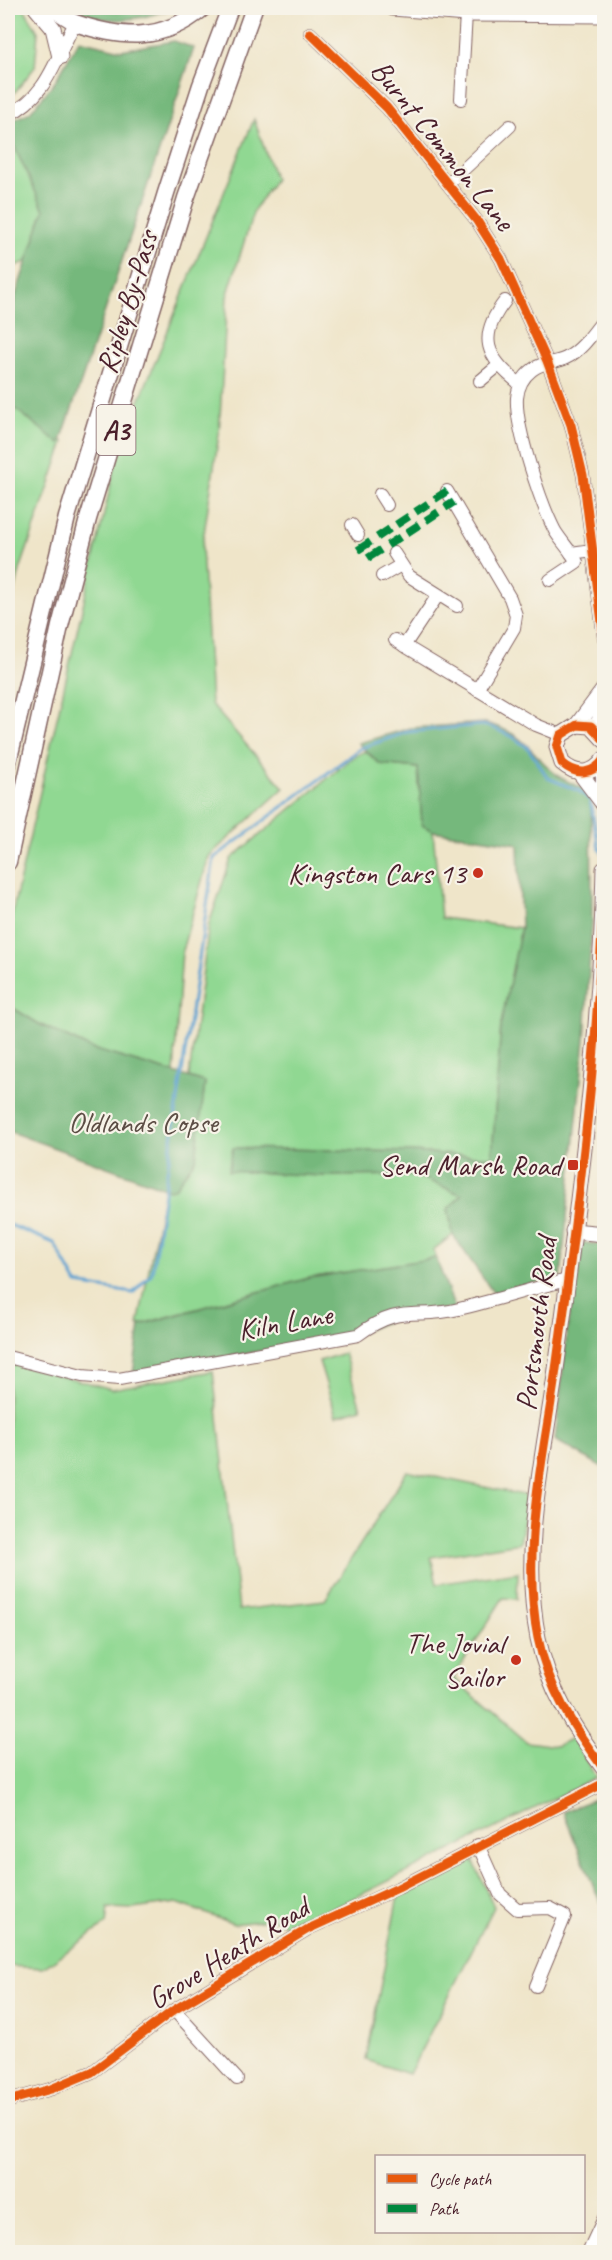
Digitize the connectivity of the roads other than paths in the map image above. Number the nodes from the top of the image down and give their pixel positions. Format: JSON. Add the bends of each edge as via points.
{"nodes":[{"id":1,"x":36,"y":8,"type":"edge"},
{"id":2,"x":51,"y":8,"type":"edge"},
{"id":3,"x":203,"y":8,"type":"edge"},
{"id":4,"x":230,"y":8,"type":"edge"},
{"id":5,"x":254,"y":8,"type":"edge"},
{"id":6,"x":393,"y":8,"type":"edge"},
{"id":7,"x":466,"y":14,"type":"junction"},
{"id":8,"x":604,"y":15,"type":"edge"},
{"id":9,"x":75,"y":24,"type":"junction"},
{"id":10,"x":310,"y":33,"type":"dead end"},
{"id":11,"x":60,"y":57,"type":"junction"},
{"id":12,"x":461,"y":99,"type":"dead end"},
{"id":13,"x":8,"y":116,"type":"edge"},
{"id":14,"x":510,"y":126,"type":"dead end"},
{"id":15,"x":448,"y":184,"type":"junction"},
{"id":16,"x":505,"y":301,"type":"dead end"},
{"id":17,"x":604,"y":319,"type":"edge"},
{"id":18,"x":547,"y":361,"type":"junction"},
{"id":19,"x":498,"y":366,"type":"junction"},
{"id":20,"x":480,"y":381,"type":"dead end"},
{"id":21,"x":520,"y":384,"type":"junction"},
{"id":22,"x":447,"y":491,"type":"dead end"},
{"id":23,"x":380,"y":494,"type":"dead end"},
{"id":24,"x":387,"y":505,"type":"dead end"},
{"id":25,"x":593,"y":550,"type":"junction"},
{"id":26,"x":394,"y":553,"type":"dead end"},
{"id":27,"x":571,"y":553,"type":"junction"},
{"id":28,"x":401,"y":565,"type":"junction"},
{"id":29,"x":382,"y":576,"type":"dead end"},
{"id":30,"x":550,"y":580,"type":"dead end"},
{"id":31,"x":438,"y":595,"type":"junction"},
{"id":32,"x":457,"y":606,"type":"dead end"},
{"id":33,"x":603,"y":616,"type":"edge"},
{"id":34,"x":604,"y":638,"type":"edge"},
{"id":35,"x":604,"y":689,"type":"edge"},
{"id":36,"x":477,"y":690,"type":"junction"},
{"id":37,"x":604,"y":702,"type":"edge"},
{"id":38,"x":577,"y":725,"type":"junction"},
{"id":39,"x":601,"y":735,"type":"edge"},
{"id":40,"x":559,"y":741,"type":"junction"},
{"id":41,"x":604,"y":760,"type":"edge"},
{"id":42,"x":8,"y":762,"type":"edge"},
{"id":43,"x":580,"y":772,"type":"junction"},
{"id":44,"x":604,"y":804,"type":"edge"},
{"id":45,"x":8,"y":862,"type":"edge"},
{"id":46,"x":604,"y":869,"type":"edge"},
{"id":47,"x":573,"y":1231,"type":"junction"},
{"id":48,"x":604,"y":1234,"type":"edge"},
{"id":49,"x":567,"y":1280,"type":"junction"},
{"id":50,"x":8,"y":1357,"type":"edge"},
{"id":51,"x":604,"y":1769,"type":"edge"},
{"id":52,"x":604,"y":1783,"type":"edge"},
{"id":53,"x":478,"y":1845,"type":"junction"},
{"id":54,"x":536,"y":1986,"type":"dead end"},
{"id":55,"x":174,"y":2010,"type":"junction"},
{"id":56,"x":237,"y":2079,"type":"dead end"},
{"id":57,"x":8,"y":2101,"type":"edge"},
{"id":58,"x":604,"y":2218,"type":"edge"},
{"id":59,"x":591,"y":2252,"type":"edge"}],
"edges":[{"from":1,"to":11,"type":"main road","via":[[53,28]]},
{"from":2,"to":9,"type":"main road"},
{"from":3,"to":9,"type":"highway","via":[[186,21],[152,33],[114,35]]},
{"from":4,"to":42,"type":"highway","name":"Ripley By-Pass","number":"A3","via":[[201,85],[67,517]]},
{"from":5,"to":45,"type":"highway","name":"Ripley By-Pass","number":"A3","via":[[190,188],[88,519]]},
{"from":6,"to":7,"type":"main road"},
{"from":7,"to":8,"type":"main road"},
{"from":7,"to":12,"type":"street"},
{"from":9,"to":11,"type":"street"},
{"from":10,"to":15,"type":"street","name":"Burnt Common Lane","via":[[387,108]]},
{"from":11,"to":13,"type":"street","via":[[37,94]]},
{"from":14,"to":15,"type":"street"},
{"from":15,"to":18,"type":"street","name":"Burnt Common Lane","via":[[501,259]]},
{"from":16,"to":19,"type":"street","via":[[490,324],[487,338]]},
{"from":17,"to":18,"type":"street","via":[[581,348],[565,359]]},
{"from":18,"to":21,"type":"street","via":[[531,370]]},
{"from":18,"to":25,"type":"street","name":"Burnt Common Lane","via":[[578,451]]},
{"from":19,"to":20,"type":"street"},
{"from":19,"to":21,"type":"street"},
{"from":21,"to":27,"type":"street","via":[[517,406],[528,453],[556,532]]},
{"from":22,"to":36,"type":"street","via":[[510,598],[516,615],[514,628]]},
{"from":23,"to":24,"type":"street"},
{"from":25,"to":27,"type":"street"},
{"from":25,"to":33,"type":"street","name":"Burnt Common Lane"},
{"from":26,"to":28,"type":"street"},
{"from":27,"to":30,"type":"street","via":[[577,562]]},
{"from":28,"to":29,"type":"street"},
{"from":28,"to":31,"type":"street","via":[[409,576]]},
{"from":31,"to":32,"type":"street"},
{"from":31,"to":36,"type":"street","via":[[399,643]]},
{"from":33,"to":34,"type":"street","name":"Burnt Common Lane"},
{"from":35,"to":38,"type":"main road"},
{"from":36,"to":40,"type":"street"},
{"from":37,"to":39,"type":"main road"},
{"from":38,"to":39,"type":"main road","via":[[585,724]]},
{"from":38,"to":40,"type":"main road"},
{"from":40,"to":43,"type":"main road","via":[[562,763]]},
{"from":41,"to":43,"type":"main road","via":[[593,770]]},
{"from":41,"to":44,"type":"main road"},
{"from":43,"to":44,"type":"main road"},
{"from":46,"to":47,"type":"main road","name":"Portsmouth Road","via":[[599,982]]},
{"from":47,"to":48,"type":"main road"},
{"from":47,"to":49,"type":"main road","name":"Portsmouth Road"},
{"from":49,"to":50,"type":"street","name":"Kiln Lane","via":[[456,1310],[397,1314],[358,1335],[119,1378],[82,1376]]},
{"from":49,"to":51,"type":"main road","name":"Portsmouth Road","via":[[534,1535],[533,1605],[538,1640],[553,1687],[568,1718]]},
{"from":52,"to":53,"type":"street","name":"Grove Heath Road"},
{"from":53,"to":54,"type":"street","via":[[500,1894],[517,1909],[550,1908],[565,1916]]},
{"from":53,"to":55,"type":"street","name":"Grove Heath Road","via":[[398,1888],[308,1929]]},
{"from":55,"to":56,"type":"street"},
{"from":55,"to":57,"type":"street","name":"Grove Heath Road","via":[[92,2072]]},
{"from":58,"to":59,"type":"street"}]}
